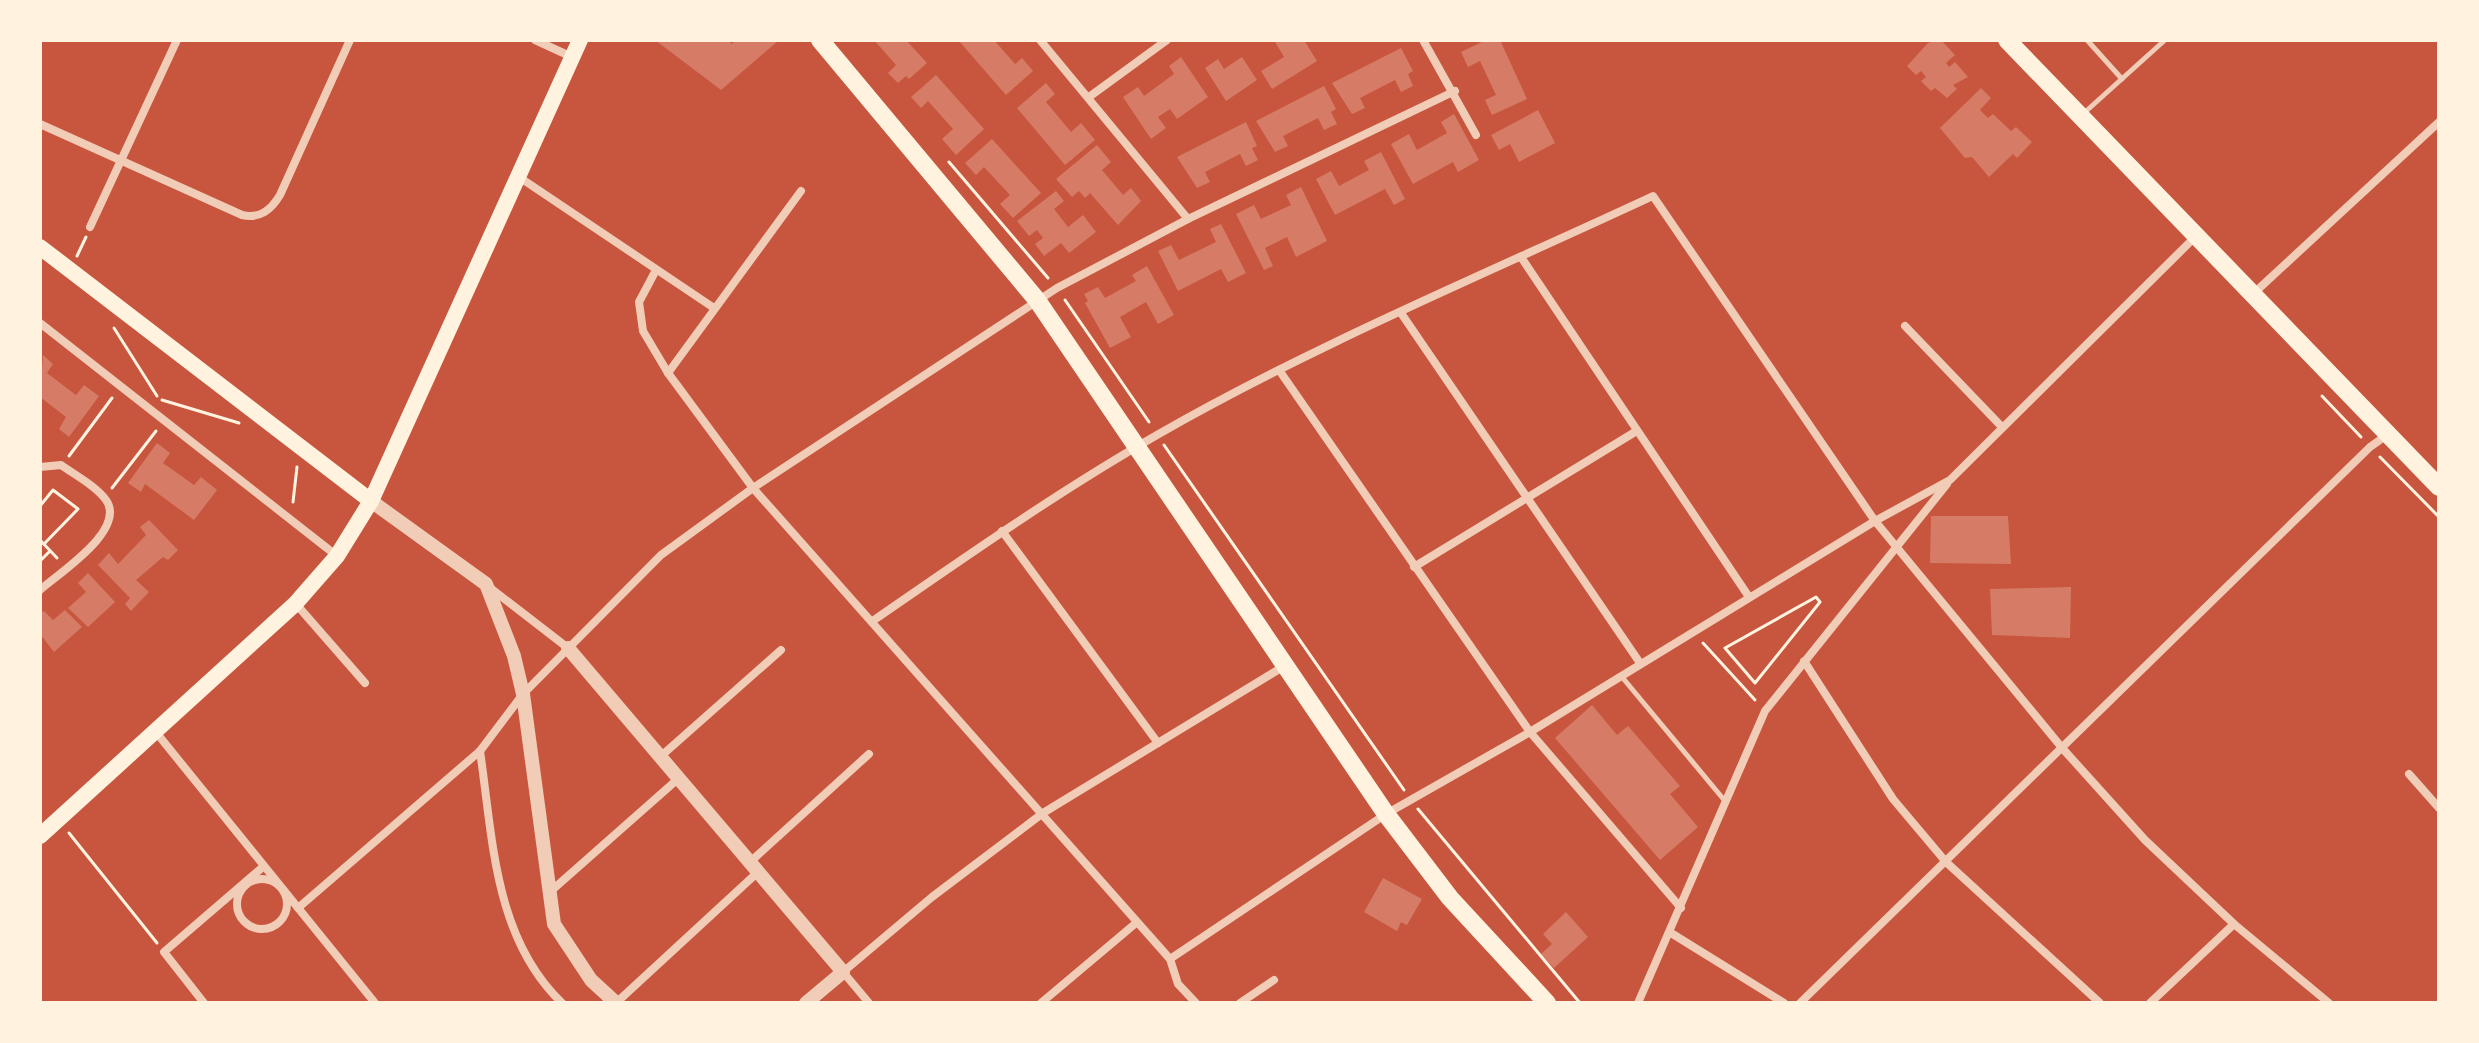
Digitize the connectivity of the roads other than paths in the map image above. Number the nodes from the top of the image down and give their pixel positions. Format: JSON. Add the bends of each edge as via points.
{"nodes":[{"id":1,"x":177,"y":40,"type":"edge"},
{"id":2,"x":350,"y":40,"type":"edge"},
{"id":3,"x":535,"y":40,"type":"edge"},
{"id":4,"x":580,"y":40,"type":"edge"},
{"id":5,"x":820,"y":40,"type":"edge"},
{"id":6,"x":1040,"y":40,"type":"edge"},
{"id":7,"x":1167,"y":40,"type":"edge"},
{"id":8,"x":1423,"y":40,"type":"edge"},
{"id":9,"x":2007,"y":40,"type":"edge"},
{"id":10,"x":2087,"y":40,"type":"edge"},
{"id":11,"x":2165,"y":40,"type":"edge"},
{"id":12,"x":572,"y":57,"type":"junction"},
{"id":13,"x":2122,"y":79,"type":"junction"},
{"id":14,"x":1455,"y":91,"type":"junction"},
{"id":15,"x":1089,"y":97,"type":"junction"},
{"id":16,"x":2081,"y":117,"type":"junction"},
{"id":17,"x":2439,"y":122,"type":"edge"},
{"id":18,"x":40,"y":124,"type":"edge"},
{"id":19,"x":1476,"y":135,"type":"dead end"},
{"id":20,"x":121,"y":162,"type":"junction"},
{"id":21,"x":519,"y":177,"type":"junction"},
{"id":22,"x":801,"y":191,"type":"dead end"},
{"id":23,"x":1188,"y":219,"type":"junction"},
{"id":24,"x":88,"y":231,"type":"road end"},
{"id":25,"x":2196,"y":236,"type":"junction"},
{"id":26,"x":40,"y":247,"type":"edge"},
{"id":27,"x":1521,"y":257,"type":"junction"},
{"id":28,"x":656,"y":270,"type":"junction"},
{"id":29,"x":2252,"y":294,"type":"junction"},
{"id":30,"x":1037,"y":300,"type":"junction"},
{"id":31,"x":714,"y":308,"type":"junction"},
{"id":32,"x":1401,"y":313,"type":"junction"},
{"id":33,"x":40,"y":323,"type":"edge"},
{"id":34,"x":1905,"y":326,"type":"dead end"},
{"id":35,"x":1279,"y":370,"type":"junction"},
{"id":36,"x":668,"y":373,"type":"junction"},
{"id":37,"x":2002,"y":427,"type":"junction"},
{"id":38,"x":1635,"y":432,"type":"junction"},
{"id":39,"x":2387,"y":435,"type":"junction"},
{"id":40,"x":1136,"y":448,"type":"junction"},
{"id":41,"x":40,"y":467,"type":"edge"},
{"id":42,"x":1950,"y":480,"type":"junction"},
{"id":43,"x":2438,"y":483,"type":"edge"},
{"id":44,"x":753,"y":488,"type":"junction"},
{"id":45,"x":1525,"y":499,"type":"junction"},
{"id":46,"x":371,"y":501,"type":"junction"},
{"id":47,"x":1875,"y":521,"type":"junction"},
{"id":48,"x":1002,"y":531,"type":"junction"},
{"id":49,"x":1897,"y":547,"type":"junction"},
{"id":50,"x":337,"y":556,"type":"junction"},
{"id":51,"x":1414,"y":567,"type":"junction"},
{"id":52,"x":486,"y":584,"type":"junction"},
{"id":53,"x":40,"y":590,"type":"edge"},
{"id":54,"x":1749,"y":597,"type":"junction"},
{"id":55,"x":295,"y":604,"type":"junction"},
{"id":56,"x":874,"y":620,"type":"junction"},
{"id":57,"x":568,"y":648,"type":"junction"},
{"id":58,"x":781,"y":650,"type":"dead end"},
{"id":59,"x":1804,"y":661,"type":"junction"},
{"id":60,"x":1640,"y":663,"type":"junction"},
{"id":61,"x":1286,"y":665,"type":"junction"},
{"id":62,"x":1621,"y":676,"type":"junction"},
{"id":63,"x":365,"y":683,"type":"dead end"},
{"id":64,"x":523,"y":694,"type":"junction"},
{"id":65,"x":155,"y":731,"type":"junction"},
{"id":66,"x":1530,"y":732,"type":"junction"},
{"id":67,"x":1158,"y":743,"type":"junction"},
{"id":68,"x":2063,"y":749,"type":"junction"},
{"id":69,"x":480,"y":751,"type":"junction"},
{"id":70,"x":869,"y":754,"type":"dead end"},
{"id":71,"x":660,"y":757,"type":"junction"},
{"id":72,"x":2409,"y":774,"type":"dead end"},
{"id":73,"x":679,"y":778,"type":"junction"},
{"id":74,"x":1726,"y":802,"type":"junction"},
{"id":75,"x":2439,"y":808,"type":"edge"},
{"id":76,"x":1043,"y":813,"type":"junction"},
{"id":77,"x":1386,"y":814,"type":"junction"},
{"id":78,"x":41,"y":832,"type":"edge"},
{"id":79,"x":1946,"y":862,"type":"junction"},
{"id":80,"x":264,"y":866,"type":"junction"},
{"id":81,"x":754,"y":867,"type":"junction"},
{"id":82,"x":244,"y":883,"type":"junction"},
{"id":83,"x":285,"y":892,"type":"junction"},
{"id":84,"x":550,"y":892,"type":"junction"},
{"id":85,"x":298,"y":908,"type":"junction"},
{"id":86,"x":1681,"y":908,"type":"junction"},
{"id":87,"x":1136,"y":923,"type":"junction"},
{"id":88,"x":2234,"y":924,"type":"junction"},
{"id":89,"x":1671,"y":933,"type":"junction"},
{"id":90,"x":1170,"y":959,"type":"junction"},
{"id":91,"x":843,"y":972,"type":"junction"},
{"id":92,"x":1274,"y":980,"type":"dead end"},
{"id":93,"x":204,"y":1003,"type":"edge"},
{"id":94,"x":375,"y":1003,"type":"edge"},
{"id":95,"x":562,"y":1003,"type":"edge"},
{"id":96,"x":616,"y":1003,"type":"edge"},
{"id":97,"x":806,"y":1003,"type":"edge"},
{"id":98,"x":869,"y":1003,"type":"edge"},
{"id":99,"x":1041,"y":1003,"type":"edge"},
{"id":100,"x":1196,"y":1003,"type":"edge"},
{"id":101,"x":1240,"y":1003,"type":"edge"},
{"id":102,"x":1547,"y":1003,"type":"edge"},
{"id":103,"x":1638,"y":1003,"type":"edge"},
{"id":104,"x":1784,"y":1003,"type":"edge"},
{"id":105,"x":1800,"y":1003,"type":"edge"},
{"id":106,"x":2100,"y":1003,"type":"edge"},
{"id":107,"x":2150,"y":1003,"type":"edge"},
{"id":108,"x":2329,"y":1003,"type":"edge"}],
"edges":[{"from":1,"to":20,"type":"street"},
{"from":2,"to":20,"type":"street","via":[[280,195],[261,215],[242,215]]},
{"from":3,"to":12,"type":"street"},
{"from":4,"to":12,"type":"main road"},
{"from":5,"to":30,"type":"main road"},
{"from":6,"to":15,"type":"street"},
{"from":7,"to":15,"type":"street"},
{"from":8,"to":14,"type":"street"},
{"from":9,"to":16,"type":"main road"},
{"from":10,"to":13,"type":"lane"},
{"from":11,"to":13,"type":"lane"},
{"from":12,"to":21,"type":"main road"},
{"from":13,"to":16,"type":"lane"},
{"from":14,"to":19,"type":"street"},
{"from":14,"to":23,"type":"street"},
{"from":15,"to":23,"type":"street"},
{"from":16,"to":25,"type":"main road"},
{"from":17,"to":29,"type":"street"},
{"from":18,"to":20,"type":"street"},
{"from":20,"to":24,"type":"street"},
{"from":21,"to":28,"type":"street"},
{"from":21,"to":46,"type":"main road"},
{"from":22,"to":31,"type":"street"},
{"from":23,"to":30,"type":"street"},
{"from":25,"to":29,"type":"main road"},
{"from":25,"to":37,"type":"street"},
{"from":26,"to":46,"type":"main road"},
{"from":27,"to":32,"type":"street"},
{"from":27,"to":38,"type":"street"},
{"from":27,"to":47,"type":"street","via":[[1653,196]]},
{"from":28,"to":31,"type":"street"},
{"from":28,"to":36,"type":"street","via":[[639,302],[639,314]]},
{"from":29,"to":39,"type":"main road"},
{"from":30,"to":40,"type":"main road"},
{"from":30,"to":44,"type":"street"},
{"from":31,"to":36,"type":"street"},
{"from":32,"to":35,"type":"street"},
{"from":32,"to":45,"type":"street"},
{"from":33,"to":50,"type":"street"},
{"from":34,"to":37,"type":"street"},
{"from":35,"to":40,"type":"street"},
{"from":35,"to":51,"type":"street"},
{"from":36,"to":44,"type":"street"},
{"from":37,"to":42,"type":"street"},
{"from":38,"to":45,"type":"street"},
{"from":38,"to":54,"type":"street"},
{"from":39,"to":43,"type":"main road"},
{"from":39,"to":68,"type":"street"},
{"from":40,"to":48,"type":"street"},
{"from":40,"to":61,"type":"main road"},
{"from":41,"to":53,"type":"street","via":[[63,466],[105,497],[110,519],[103,536]]},
{"from":42,"to":47,"type":"street"},
{"from":42,"to":49,"type":"street"},
{"from":44,"to":56,"type":"street"},
{"from":44,"to":57,"type":"street","via":[[661,555]]},
{"from":45,"to":51,"type":"street"},
{"from":45,"to":60,"type":"street"},
{"from":46,"to":50,"type":"main road"},
{"from":46,"to":52,"type":"street"},
{"from":47,"to":49,"type":"street"},
{"from":47,"to":54,"type":"street"},
{"from":48,"to":56,"type":"street"},
{"from":48,"to":67,"type":"street"},
{"from":49,"to":59,"type":"street"},
{"from":49,"to":68,"type":"street"},
{"from":50,"to":55,"type":"main road"},
{"from":51,"to":66,"type":"street"},
{"from":52,"to":57,"type":"street"},
{"from":52,"to":64,"type":"street"},
{"from":54,"to":60,"type":"street"},
{"from":55,"to":63,"type":"street"},
{"from":55,"to":65,"type":"main road"},
{"from":56,"to":76,"type":"street"},
{"from":57,"to":64,"type":"street"},
{"from":57,"to":71,"type":"street"},
{"from":58,"to":71,"type":"street"},
{"from":59,"to":74,"type":"street","via":[[1765,711]]},
{"from":59,"to":79,"type":"street","via":[[1893,799]]},
{"from":60,"to":62,"type":"street"},
{"from":61,"to":67,"type":"street"},
{"from":61,"to":77,"type":"main road"},
{"from":62,"to":66,"type":"street"},
{"from":62,"to":74,"type":"lane"},
{"from":64,"to":69,"type":"street"},
{"from":64,"to":84,"type":"street"},
{"from":65,"to":78,"type":"main road"},
{"from":65,"to":80,"type":"street"},
{"from":66,"to":77,"type":"street"},
{"from":66,"to":86,"type":"street"},
{"from":67,"to":76,"type":"street"},
{"from":68,"to":79,"type":"street"},
{"from":68,"to":88,"type":"street","via":[[2145,840]]},
{"from":69,"to":85,"type":"street"},
{"from":69,"to":95,"type":"street","via":[[506,911],[529,965]]},
{"from":70,"to":81,"type":"street"},
{"from":71,"to":73,"type":"street"},
{"from":72,"to":75,"type":"street"},
{"from":73,"to":81,"type":"street"},
{"from":73,"to":84,"type":"street"},
{"from":74,"to":86,"type":"street"},
{"from":76,"to":87,"type":"street"},
{"from":76,"to":91,"type":"street"},
{"from":77,"to":90,"type":"street"},
{"from":77,"to":102,"type":"main road","via":[[1450,898]]},
{"from":79,"to":105,"type":"street"},
{"from":79,"to":106,"type":"street"},
{"from":80,"to":82,"type":"street"},
{"from":80,"to":83,"type":"street"},
{"from":81,"to":91,"type":"street"},
{"from":81,"to":96,"type":"street"},
{"from":82,"to":83,"type":"street","via":[[274,881]]},
{"from":82,"to":83,"type":"street","via":[[237,910],[244,923],[256,929],[282,920],[288,907]]},
{"from":82,"to":93,"type":"street","via":[[164,952]]},
{"from":83,"to":85,"type":"street"},
{"from":84,"to":96,"type":"street","via":[[554,924],[573,957]]},
{"from":85,"to":94,"type":"street"},
{"from":86,"to":89,"type":"street"},
{"from":87,"to":90,"type":"street"},
{"from":87,"to":99,"type":"street"},
{"from":88,"to":107,"type":"street"},
{"from":88,"to":108,"type":"street"},
{"from":89,"to":103,"type":"street"},
{"from":89,"to":104,"type":"street"},
{"from":90,"to":100,"type":"street","via":[[1178,984]]},
{"from":91,"to":97,"type":"street"},
{"from":91,"to":98,"type":"street"},
{"from":92,"to":101,"type":"street"}]}
